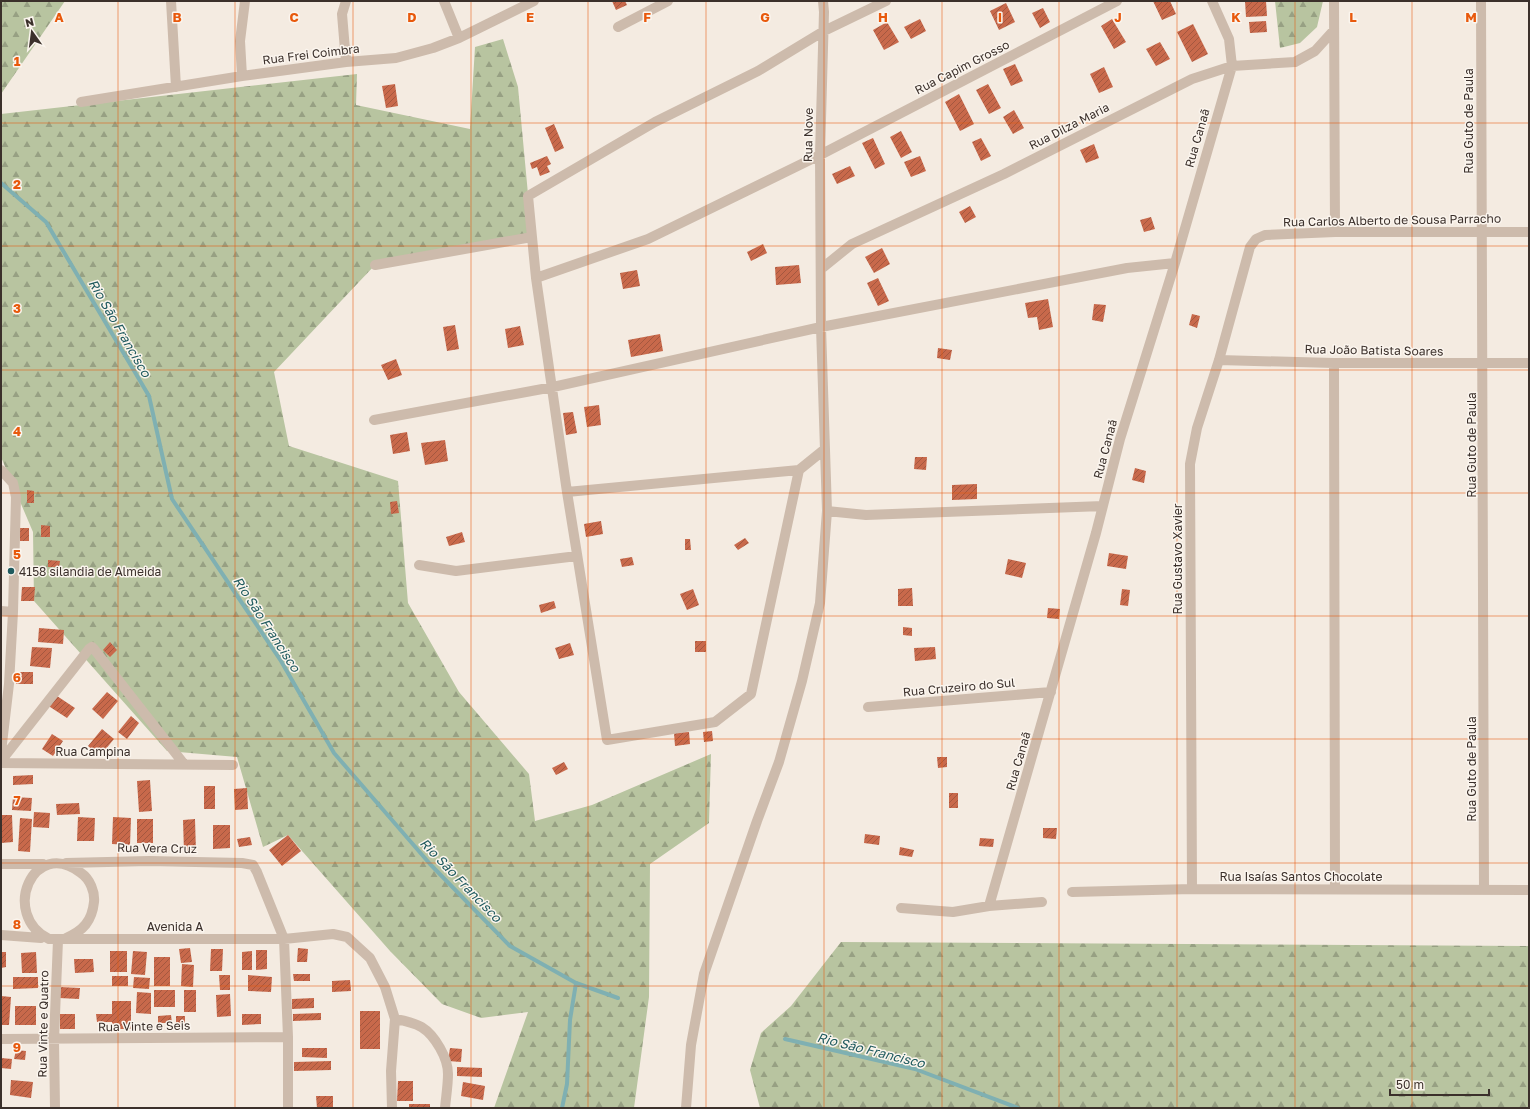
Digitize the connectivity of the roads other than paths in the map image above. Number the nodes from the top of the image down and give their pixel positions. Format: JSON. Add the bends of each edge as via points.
{"nodes":[{"id":1,"x":171,"y":1,"type":"edge"},
{"id":2,"x":245,"y":1,"type":"edge"},
{"id":3,"x":346,"y":1,"type":"edge"},
{"id":4,"x":444,"y":1,"type":"edge"},
{"id":5,"x":534,"y":1,"type":"edge"},
{"id":6,"x":668,"y":1,"type":"edge"},
{"id":7,"x":823,"y":1,"type":"edge"},
{"id":8,"x":886,"y":1,"type":"edge"},
{"id":9,"x":1117,"y":1,"type":"edge"},
{"id":10,"x":1212,"y":1,"type":"edge"},
{"id":11,"x":1334,"y":1,"type":"edge"},
{"id":12,"x":1481,"y":1,"type":"edge"},
{"id":13,"x":618,"y":27,"type":"dead end"},
{"id":14,"x":1334,"y":30,"type":"junction"},
{"id":15,"x":824,"y":31,"type":"junction"},
{"id":16,"x":459,"y":38,"type":"junction"},
{"id":17,"x":346,"y":62,"type":"junction"},
{"id":18,"x":1232,"y":66,"type":"junction"},
{"id":19,"x":242,"y":76,"type":"junction"},
{"id":20,"x":176,"y":88,"type":"junction"},
{"id":21,"x":81,"y":102,"type":"dead end"},
{"id":22,"x":820,"y":155,"type":"junction"},
{"id":23,"x":1335,"y":232,"type":"junction"},
{"id":24,"x":1481,"y":232,"type":"junction"},
{"id":25,"x":1529,"y":232,"type":"edge"},
{"id":26,"x":532,"y":237,"type":"junction"},
{"id":27,"x":1256,"y":239,"type":"joint"},
{"id":28,"x":1175,"y":263,"type":"junction"},
{"id":29,"x":375,"y":265,"type":"dead end"},
{"id":30,"x":821,"y":269,"type":"junction"},
{"id":31,"x":536,"y":278,"type":"junction"},
{"id":32,"x":821,"y":327,"type":"junction"},
{"id":33,"x":1219,"y":360,"type":"junction"},
{"id":34,"x":1334,"y":363,"type":"junction"},
{"id":35,"x":1529,"y":363,"type":"edge"},
{"id":36,"x":1483,"y":364,"type":"junction"},
{"id":37,"x":553,"y":386,"type":"junction"},
{"id":38,"x":374,"y":420,"type":"dead end"},
{"id":39,"x":825,"y":449,"type":"junction"},
{"id":40,"x":1,"y":470,"type":"edge"},
{"id":41,"x":799,"y":470,"type":"junction"},
{"id":42,"x":567,"y":492,"type":"junction"},
{"id":43,"x":1103,"y":506,"type":"junction"},
{"id":44,"x":827,"y":511,"type":"junction"},
{"id":45,"x":578,"y":556,"type":"junction"},
{"id":46,"x":419,"y":565,"type":"dead end"},
{"id":47,"x":1,"y":611,"type":"edge"},
{"id":48,"x":13,"y":612,"type":"junction"},
{"id":49,"x":1051,"y":692,"type":"junction"},
{"id":50,"x":868,"y":707,"type":"dead end"},
{"id":51,"x":1,"y":752,"type":"edge"},
{"id":52,"x":1,"y":762,"type":"edge"},
{"id":53,"x":184,"y":764,"type":"junction"},
{"id":54,"x":233,"y":765,"type":"dead end"},
{"id":55,"x":50,"y":863,"type":"junction"},
{"id":56,"x":61,"y":863,"type":"junction"},
{"id":57,"x":1,"y":864,"type":"edge"},
{"id":58,"x":1192,"y":889,"type":"junction"},
{"id":59,"x":1335,"y":889,"type":"junction"},
{"id":60,"x":1484,"y":889,"type":"junction"},
{"id":61,"x":1529,"y":890,"type":"edge"},
{"id":62,"x":1072,"y":892,"type":"dead end"},
{"id":63,"x":1042,"y":902,"type":"dead end"},
{"id":64,"x":989,"y":906,"type":"junction"},
{"id":65,"x":901,"y":908,"type":"dead end"},
{"id":66,"x":1,"y":934,"type":"edge"},
{"id":67,"x":58,"y":939,"type":"junction"},
{"id":68,"x":284,"y":939,"type":"junction"},
{"id":69,"x":395,"y":1019,"type":"junction"},
{"id":70,"x":288,"y":1038,"type":"junction"},
{"id":71,"x":1,"y":1040,"type":"edge"},
{"id":72,"x":54,"y":1040,"type":"junction"},
{"id":73,"x":55,"y":1108,"type":"edge"},
{"id":74,"x":288,"y":1108,"type":"edge"},
{"id":75,"x":392,"y":1108,"type":"edge"},
{"id":76,"x":445,"y":1108,"type":"edge"},
{"id":77,"x":686,"y":1108,"type":"edge"}],
"edges":[{"from":1,"to":20,"type":"street"},
{"from":2,"to":19,"type":"street","via":[[240,40]]},
{"from":3,"to":17,"type":"street","via":[[342,14]]},
{"from":4,"to":16,"type":"street"},
{"from":5,"to":16,"type":"street","name":"Rua Frei Coimbra"},
{"from":6,"to":13,"type":"street"},
{"from":7,"to":15,"type":"street","name":"Rua Nove"},
{"from":8,"to":15,"type":"street"},
{"from":9,"to":22,"type":"street","name":"Rua Capim Grosso"},
{"from":10,"to":18,"type":"street","name":"Rua Canaã","via":[[1229,39]]},
{"from":11,"to":14,"type":"street"},
{"from":12,"to":24,"type":"street","name":"Rua Guto de Paula"},
{"from":14,"to":18,"type":"street","name":"Rua Dilza Maria","via":[[1315,51],[1295,62]]},
{"from":14,"to":23,"type":"street"},
{"from":15,"to":22,"type":"street","name":"Rua Nove"},
{"from":15,"to":26,"type":"street","via":[[758,71],[656,122],[528,196]]},
{"from":16,"to":17,"type":"street","name":"Rua Frei Coimbra","via":[[396,58]]},
{"from":17,"to":19,"type":"street","name":"Rua Frei Coimbra"},
{"from":18,"to":28,"type":"street","name":"Rua Canaã"},
{"from":18,"to":30,"type":"street","name":"Rua Dilza Maria","via":[[1192,79],[1004,174],[852,244]]},
{"from":19,"to":20,"type":"street","name":"Rua Frei Coimbra"},
{"from":20,"to":21,"type":"street","name":"Rua Frei Coimbra"},
{"from":22,"to":30,"type":"street","name":"Rua Nove"},
{"from":22,"to":31,"type":"street","name":"Rua Capim Grosso","via":[[648,239]]},
{"from":23,"to":24,"type":"street","name":"Rua Carlos Alberto de Sousa Parracho"},
{"from":23,"to":27,"type":"street","name":"Rua Carlos Alberto de Sousa Parracho","via":[[1266,235]]},
{"from":24,"to":25,"type":"street","name":"Rua Carlos Alberto de Sousa Parracho"},
{"from":24,"to":36,"type":"street","name":"Rua Guto de Paula"},
{"from":26,"to":29,"type":"street"},
{"from":26,"to":31,"type":"street"},
{"from":27,"to":33,"type":"street","name":"Rua Gustavo Xavier","via":[[1250,247]]},
{"from":28,"to":32,"type":"street","via":[[1126,268]]},
{"from":28,"to":43,"type":"street","name":"Rua Canaã","via":[[1120,439]]},
{"from":30,"to":32,"type":"street","name":"Rua Nove"},
{"from":31,"to":37,"type":"street"},
{"from":32,"to":37,"type":"street"},
{"from":32,"to":39,"type":"street","name":"Rua Nove"},
{"from":33,"to":34,"type":"street","name":"Rua João Batista Soares"},
{"from":33,"to":58,"type":"street","name":"Rua Gustavo Xavier","via":[[1197,428],[1190,464]]},
{"from":34,"to":36,"type":"street","name":"Rua João Batista Soares"},
{"from":34,"to":59,"type":"street"},
{"from":35,"to":36,"type":"street","name":"Rua João Batista Soares"},
{"from":36,"to":60,"type":"street","name":"Rua Guto de Paula"},
{"from":37,"to":38,"type":"street"},
{"from":37,"to":42,"type":"street"},
{"from":39,"to":41,"type":"street"},
{"from":39,"to":44,"type":"street","name":"Rua Nove"},
{"from":40,"to":48,"type":"street","via":[[13,483],[16,496]]},
{"from":41,"to":42,"type":"street"},
{"from":41,"to":45,"type":"street","via":[[751,694],[715,722],[607,740]]},
{"from":42,"to":45,"type":"street"},
{"from":43,"to":44,"type":"street","via":[[866,515]]},
{"from":43,"to":49,"type":"street","name":"Rua Canaã"},
{"from":44,"to":77,"type":"street","name":"Rua Nove","via":[[820,603],[802,681],[779,762],[704,974],[691,1045]]},
{"from":45,"to":46,"type":"street","via":[[456,570]]},
{"from":47,"to":48,"type":"street"},
{"from":48,"to":51,"type":"street","via":[[9,684]]},
{"from":49,"to":50,"type":"street","name":"Rua Cruzeiro do Sul"},
{"from":49,"to":64,"type":"street","name":"Rua Canaã"},
{"from":52,"to":53,"type":"street","name":"Rua Campina"},
{"from":52,"to":53,"type":"street","via":[[92,648]]},
{"from":53,"to":54,"type":"street","name":"Rua Campina"},
{"from":55,"to":56,"type":"street"},
{"from":55,"to":57,"type":"street"},
{"from":55,"to":67,"type":"street","via":[[37,868],[27,877],[20,888],[17,901],[26,926],[37,934]]},
{"from":56,"to":67,"type":"street","via":[[74,867],[84,875],[92,886],[95,899],[88,924],[78,933]]},
{"from":56,"to":68,"type":"street","name":"Rua Vera Cruz","via":[[149,861],[253,865]]},
{"from":58,"to":59,"type":"street","name":"Rua Isaías Santos Chocolate"},
{"from":58,"to":62,"type":"street","name":"Rua Isaías Santos Chocolate"},
{"from":59,"to":60,"type":"street","name":"Rua Isaías Santos Chocolate"},
{"from":60,"to":61,"type":"street","name":"Rua Isaías Santos Chocolate"},
{"from":63,"to":64,"type":"street"},
{"from":64,"to":65,"type":"street","via":[[953,912]]},
{"from":66,"to":67,"type":"street","name":"Avenida A"},
{"from":67,"to":68,"type":"street","name":"Avenida A"},
{"from":67,"to":72,"type":"street","name":"Rua Vinte e Quatro"},
{"from":68,"to":69,"type":"street","name":"Avenida A","via":[[333,934],[347,936],[370,958],[385,987]]},
{"from":68,"to":70,"type":"street"},
{"from":69,"to":75,"type":"street","via":[[391,1071]]},
{"from":69,"to":76,"type":"street","via":[[423,1028],[432,1035],[443,1054],[448,1072]]},
{"from":70,"to":72,"type":"street","name":"Rua Vinte e Seis"},
{"from":70,"to":74,"type":"street"},
{"from":71,"to":72,"type":"street","name":"Rua Vinte e Seis"},
{"from":72,"to":73,"type":"street","name":"Rua Vinte e Quatro"}]}
